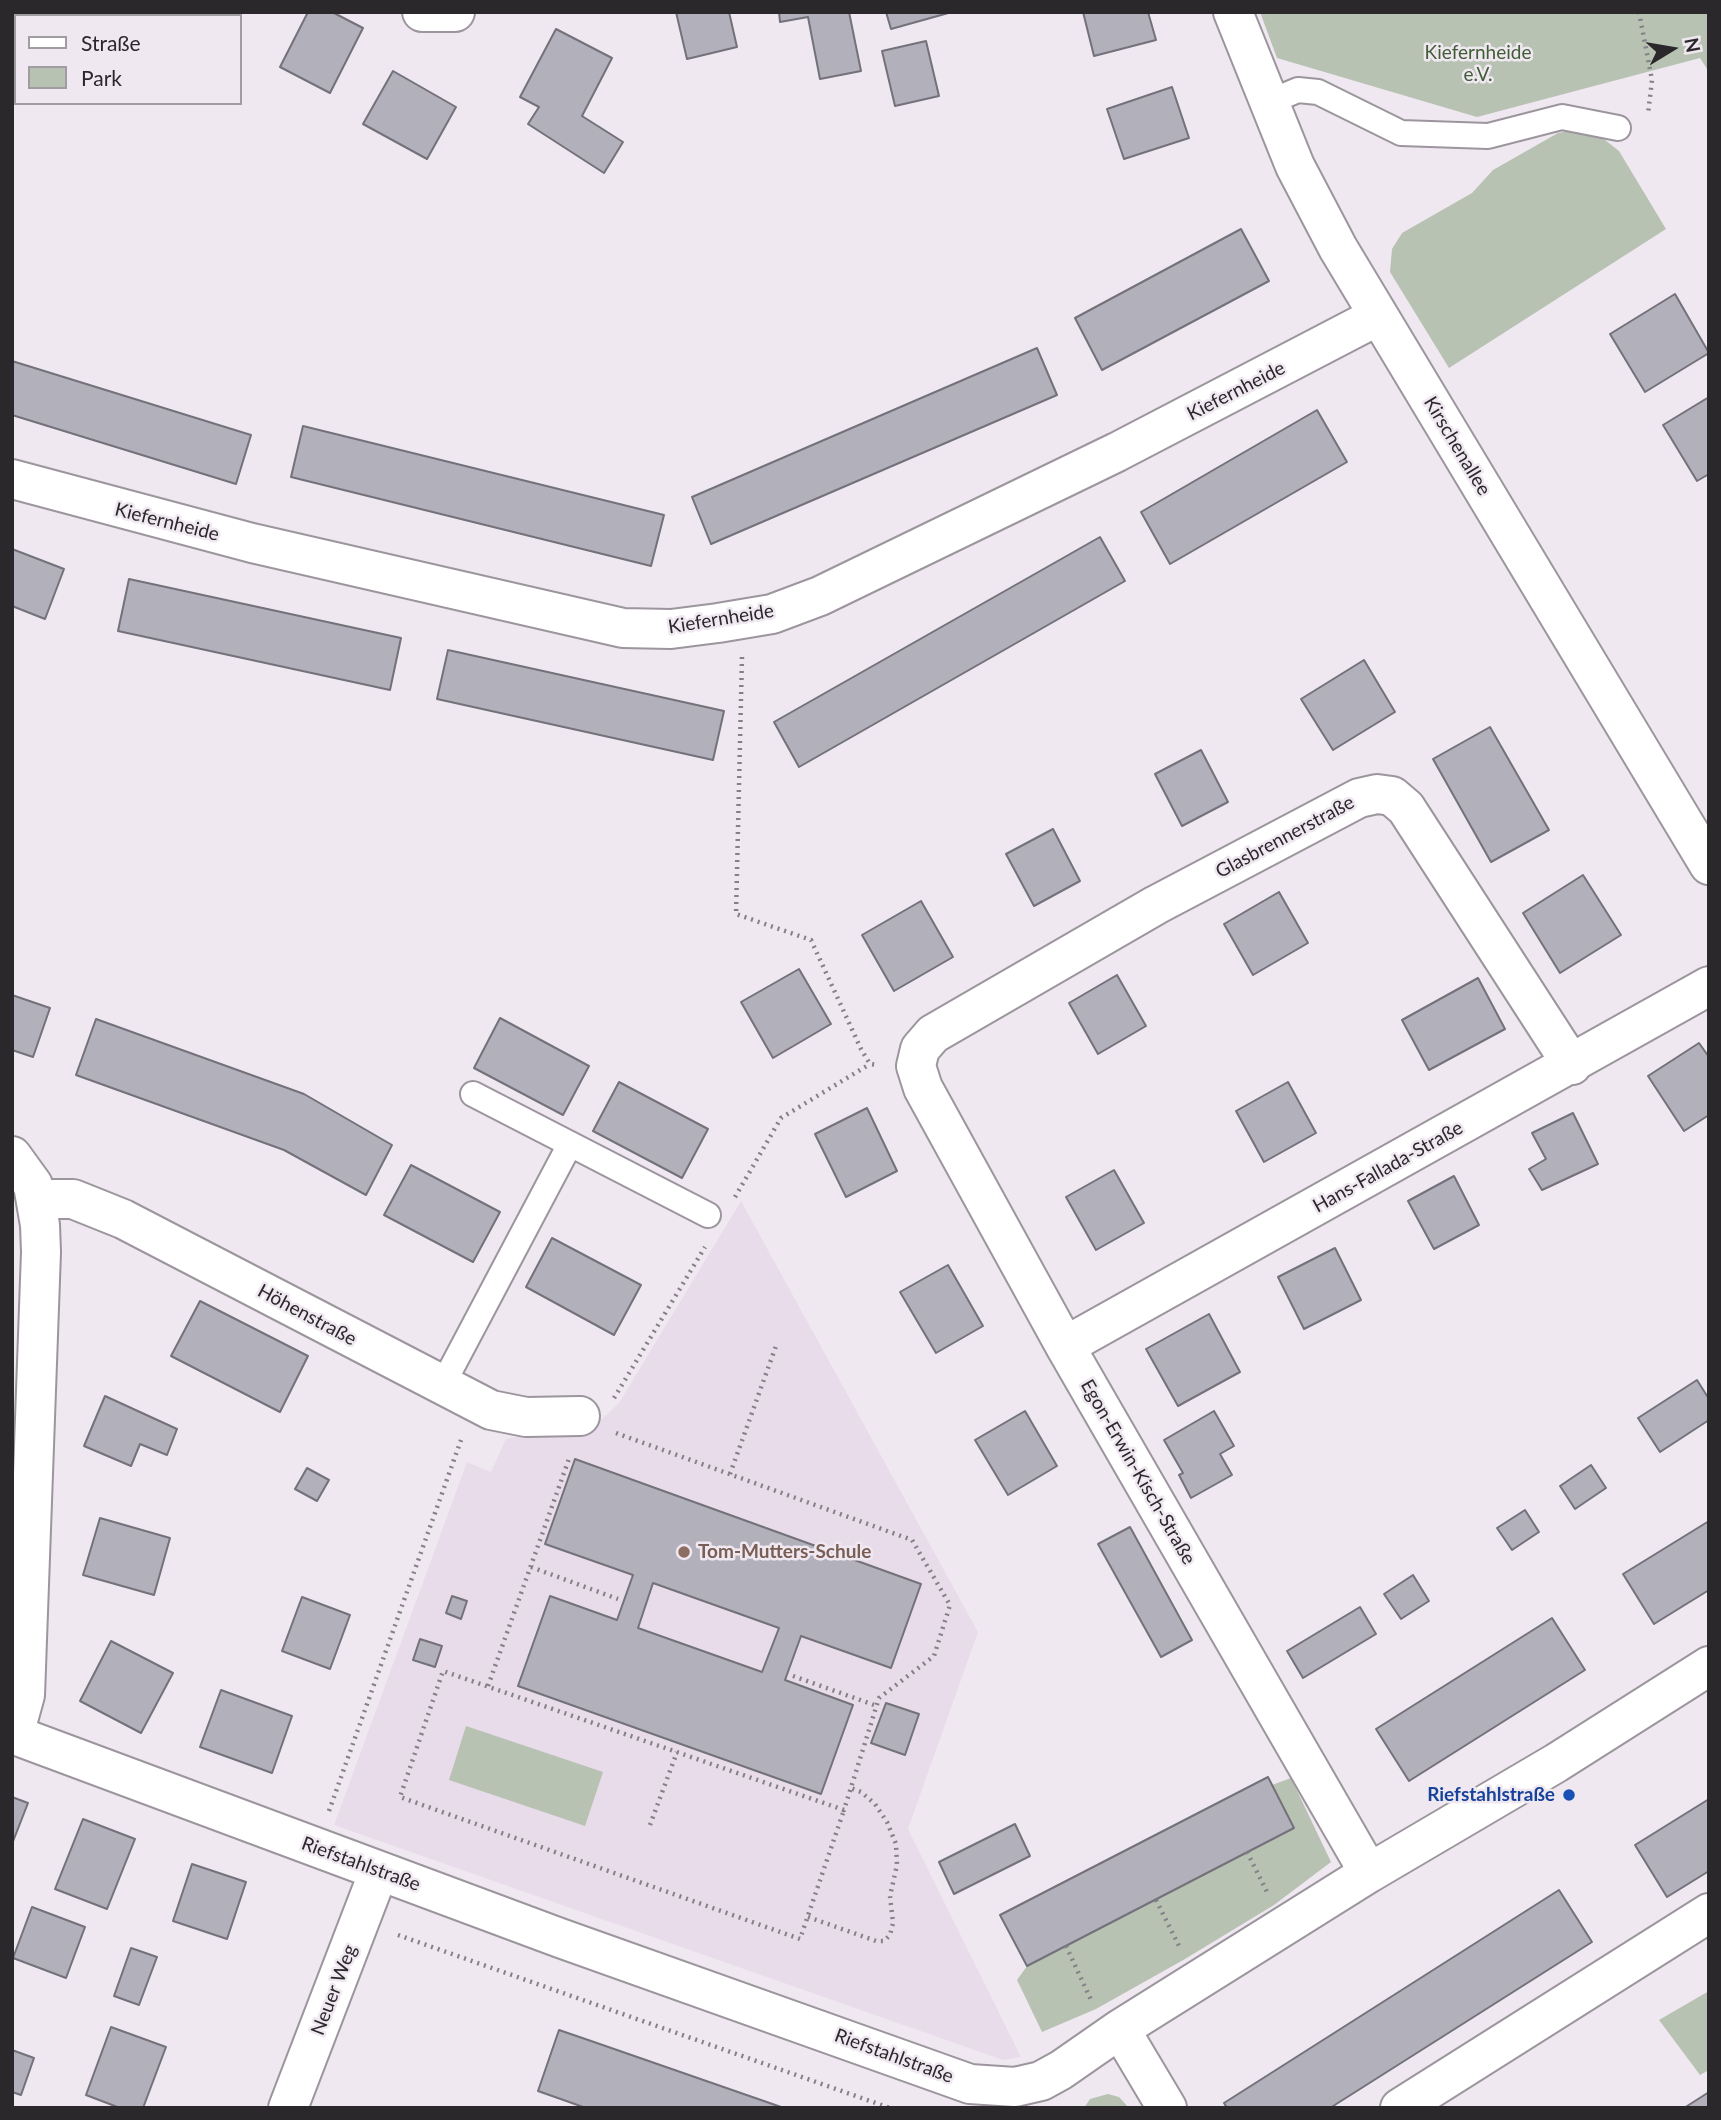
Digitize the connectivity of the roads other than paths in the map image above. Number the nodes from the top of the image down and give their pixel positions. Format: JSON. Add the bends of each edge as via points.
{"nodes":[{"id":1,"x":422,"y":12,"type":"edge"},
{"id":2,"x":455,"y":12,"type":"edge"},
{"id":3,"x":1233,"y":12,"type":"edge"},
{"id":4,"x":1269,"y":102,"type":"junction"},
{"id":5,"x":1618,"y":128,"type":"road end"},
{"id":6,"x":1378,"y":316,"type":"junction"},
{"id":7,"x":12,"y":479,"type":"edge"},
{"id":8,"x":1709,"y":865,"type":"edge"},
{"id":9,"x":1709,"y":986,"type":"edge"},
{"id":10,"x":1572,"y":1065,"type":"junction"},
{"id":11,"x":916,"y":1066,"type":"joint"},
{"id":12,"x":474,"y":1094,"type":"dead end"},
{"id":13,"x":570,"y":1144,"type":"junction"},
{"id":14,"x":12,"y":1156,"type":"edge"},
{"id":15,"x":37,"y":1199,"type":"junction"},
{"id":16,"x":708,"y":1214,"type":"dead end"},
{"id":17,"x":1065,"y":1346,"type":"junction"},
{"id":18,"x":442,"y":1386,"type":"junction"},
{"id":19,"x":585,"y":1434,"type":"road end"},
{"id":20,"x":1709,"y":1666,"type":"edge"},
{"id":21,"x":13,"y":1735,"type":"edge"},
{"id":22,"x":379,"y":1871,"type":"junction"},
{"id":23,"x":1369,"y":1873,"type":"junction"},
{"id":24,"x":1709,"y":1913,"type":"edge"},
{"id":25,"x":1114,"y":2033,"type":"junction"},
{"id":26,"x":288,"y":2108,"type":"edge"},
{"id":27,"x":1167,"y":2108,"type":"edge"},
{"id":28,"x":1400,"y":2108,"type":"edge"}],
"edges":[{"from":1,"to":2,"type":"street"},
{"from":3,"to":4,"type":"street","name":"Kirschenallee"},
{"from":4,"to":5,"type":"lane","via":[[1298,90],[1318,92],[1401,134],[1488,136],[1562,117]]},
{"from":4,"to":6,"type":"street","name":"Kirschenallee","via":[[1295,166]]},
{"from":6,"to":7,"type":"street","name":"Kiefernheide","via":[[1129,446],[820,596],[772,614],[671,629],[623,628],[252,543]]},
{"from":6,"to":8,"type":"street","name":"Kirschenallee"},
{"from":9,"to":10,"type":"street","name":"Hans-Fallada-Straße"},
{"from":10,"to":11,"type":"street","name":"Glasbrennerstraße","via":[[1406,807],[1392,796],[1377,794],[1359,798],[1156,905],[933,1034],[920,1049]]},
{"from":10,"to":17,"type":"street","name":"Hans-Fallada-Straße"},
{"from":11,"to":17,"type":"street","name":"Egon-Erwin-Kisch-Straße","via":[[922,1088]]},
{"from":12,"to":13,"type":"lane"},
{"from":13,"to":16,"type":"lane"},
{"from":13,"to":18,"type":"lane"},
{"from":14,"to":15,"type":"street","via":[[26,1171]]},
{"from":15,"to":18,"type":"street","name":"Höhenstraße","via":[[73,1199],[123,1219]]},
{"from":15,"to":21,"type":"street","via":[[41,1252],[25,1695]]},
{"from":17,"to":23,"type":"street","name":"Egon-Erwin-Kisch-Straße"},
{"from":18,"to":19,"type":"street","name":"Höhenstraße","via":[[506,1415]]},
{"from":20,"to":23,"type":"street","name":"Riefstahlstraße"},
{"from":21,"to":22,"type":"street","name":"Riefstahlstraße"},
{"from":22,"to":25,"type":"street","name":"Riefstahlstraße","via":[[971,2084],[1016,2087],[1041,2081]]},
{"from":22,"to":26,"type":"street","name":"Neuer Weg"},
{"from":23,"to":25,"type":"street","name":"Riefstahlstraße"},
{"from":24,"to":28,"type":"street"},
{"from":25,"to":27,"type":"street"}]}
